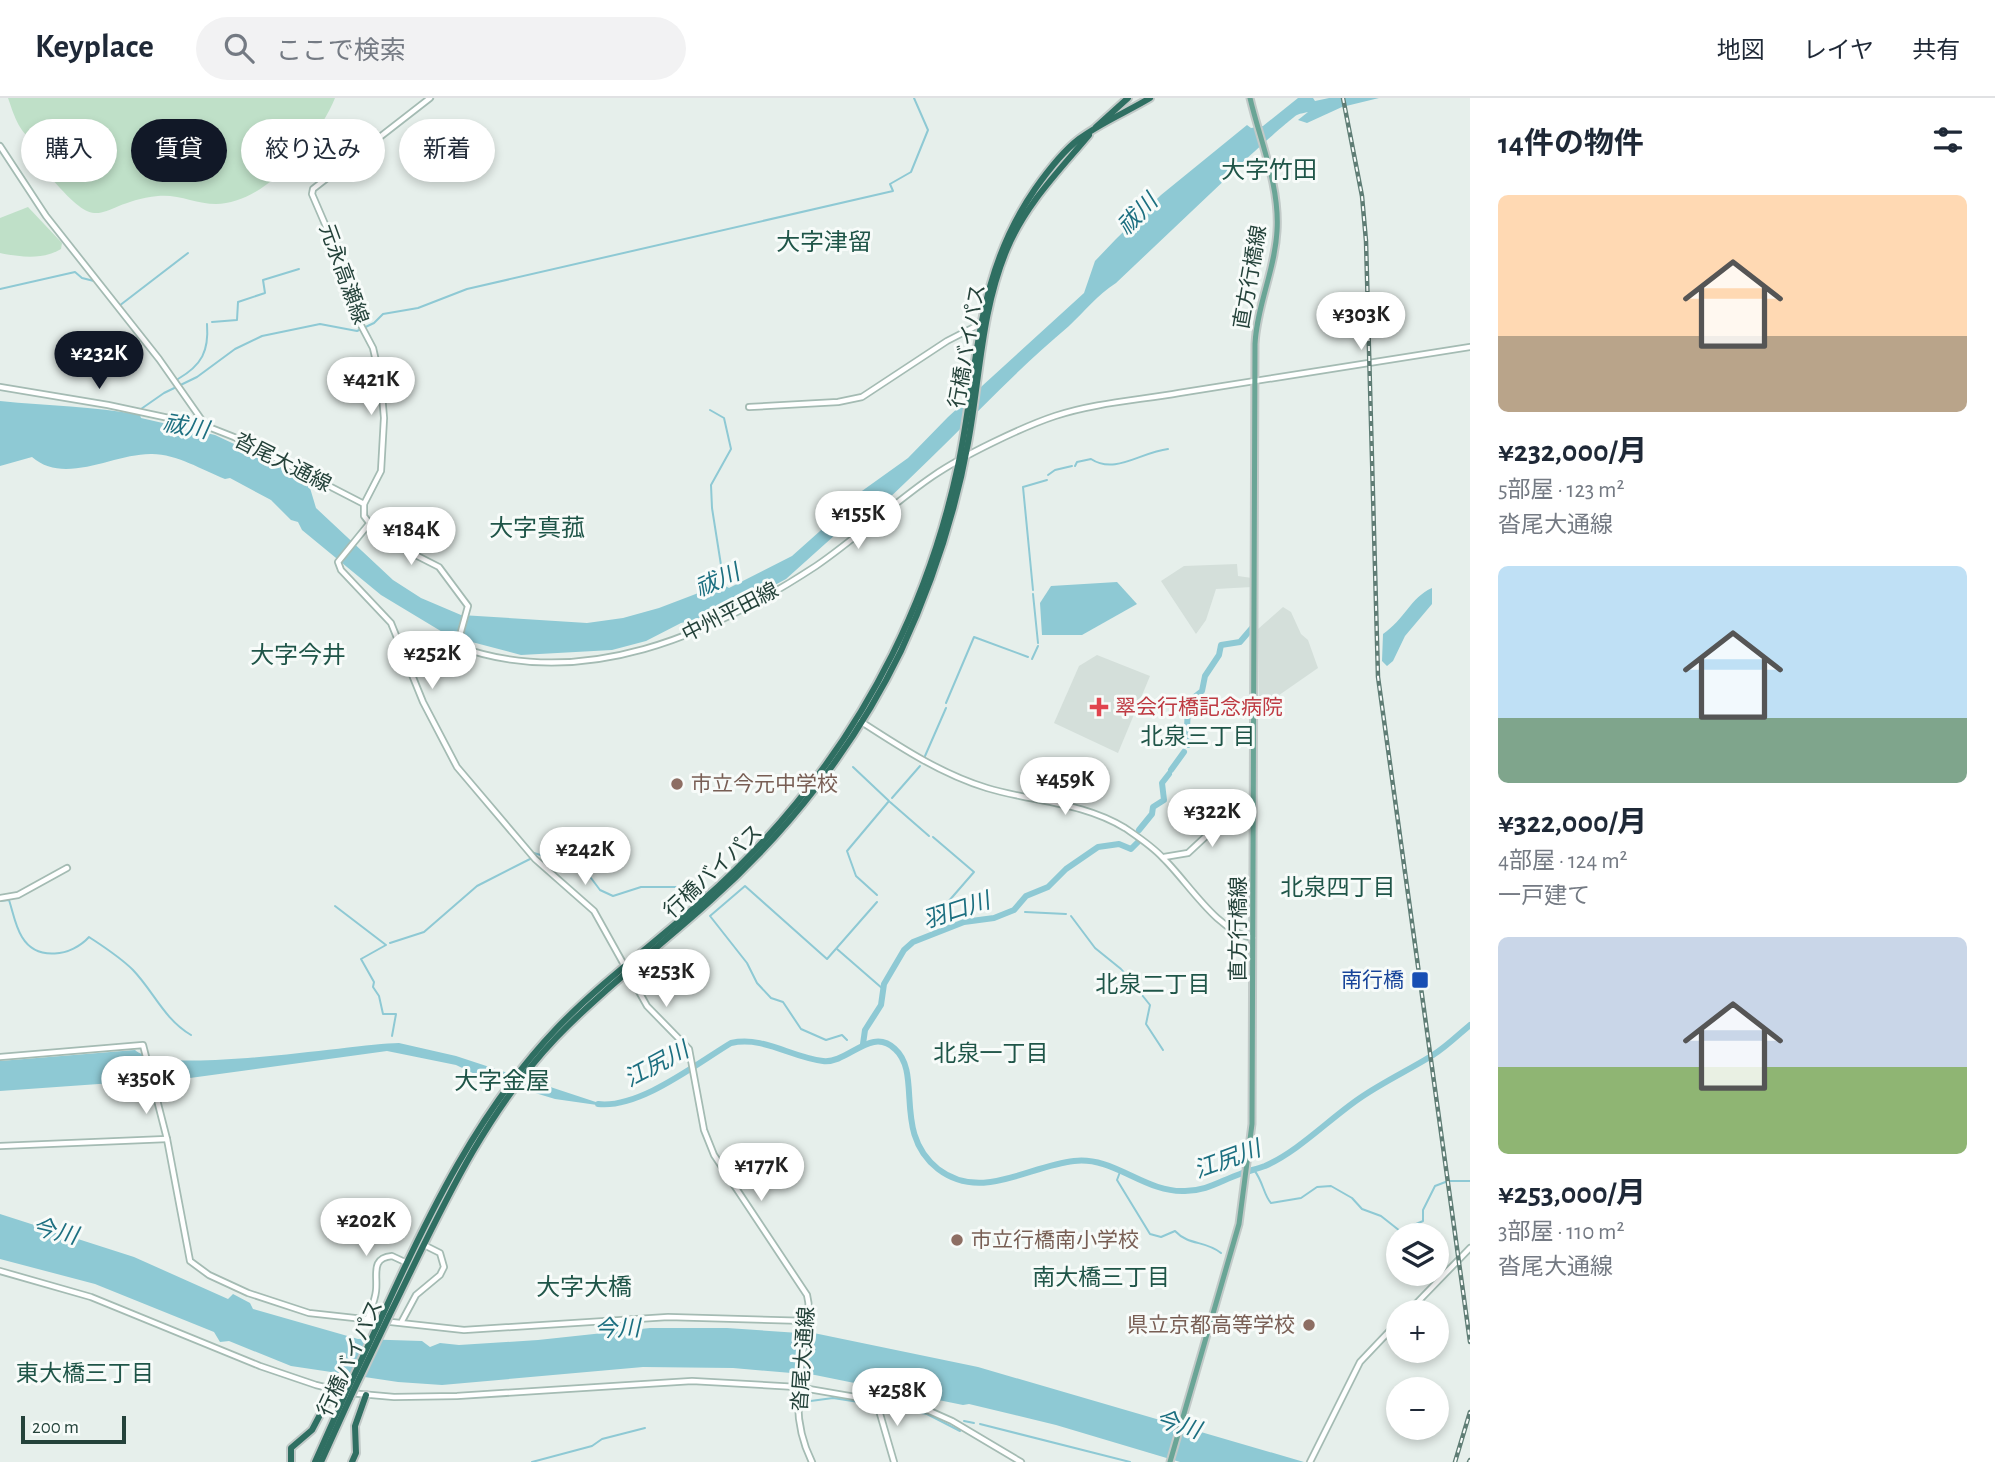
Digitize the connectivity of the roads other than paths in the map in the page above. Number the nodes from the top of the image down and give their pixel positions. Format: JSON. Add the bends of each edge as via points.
{"nodes":[{"id":1,"x":430,"y":98,"type":"edge"},
{"id":2,"x":1128,"y":98,"type":"edge"},
{"id":3,"x":1135,"y":98,"type":"edge"},
{"id":4,"x":1150,"y":98,"type":"edge"},
{"id":5,"x":1250,"y":98,"type":"edge"},
{"id":6,"x":1093,"y":131,"type":"junction"},
{"id":7,"x":0,"y":146,"type":"edge"},
{"id":8,"x":986,"y":321,"type":"junction"},
{"id":9,"x":979,"y":325,"type":"junction"},
{"id":10,"x":1470,"y":347,"type":"edge"},
{"id":11,"x":976,"y":367,"type":"junction"},
{"id":12,"x":1255,"y":380,"type":"junction"},
{"id":13,"x":0,"y":387,"type":"edge"},
{"id":14,"x":749,"y":407,"type":"dead end"},
{"id":15,"x":205,"y":426,"type":"junction"},
{"id":16,"x":962,"y":460,"type":"junction"},
{"id":17,"x":364,"y":504,"type":"junction"},
{"id":18,"x":368,"y":525,"type":"junction"},
{"id":19,"x":859,"y":720,"type":"junction"},
{"id":20,"x":1255,"y":813,"type":"junction"},
{"id":21,"x":1163,"y":858,"type":"junction"},
{"id":22,"x":67,"y":869,"type":"dead end"},
{"id":23,"x":0,"y":898,"type":"edge"},
{"id":24,"x":1254,"y":939,"type":"junction"},
{"id":25,"x":625,"y":970,"type":"junction"},
{"id":26,"x":0,"y":1057,"type":"edge"},
{"id":27,"x":509,"y":1090,"type":"junction"},
{"id":28,"x":167,"y":1139,"type":"junction"},
{"id":29,"x":0,"y":1146,"type":"edge"},
{"id":30,"x":423,"y":1245,"type":"junction"},
{"id":31,"x":1470,"y":1248,"type":"edge"},
{"id":32,"x":408,"y":1264,"type":"junction"},
{"id":33,"x":0,"y":1271,"type":"edge"},
{"id":34,"x":1420,"y":1300,"type":"edge"},
{"id":35,"x":386,"y":1315,"type":"junction"},
{"id":36,"x":368,"y":1318,"type":"junction"},
{"id":37,"x":402,"y":1321,"type":"junction"},
{"id":38,"x":808,"y":1324,"type":"junction"},
{"id":39,"x":1386,"y":1335,"type":"edge"},
{"id":40,"x":797,"y":1384,"type":"junction"},
{"id":41,"x":333,"y":1390,"type":"junction"},
{"id":42,"x":366,"y":1395,"type":"junction"},
{"id":43,"x":876,"y":1400,"type":"junction"},
{"id":44,"x":321,"y":1461,"type":"edge"},
{"id":45,"x":291,"y":1462,"type":"edge"},
{"id":46,"x":352,"y":1462,"type":"edge"},
{"id":47,"x":812,"y":1462,"type":"edge"},
{"id":48,"x":894,"y":1462,"type":"edge"},
{"id":49,"x":1021,"y":1462,"type":"edge"},
{"id":50,"x":1170,"y":1462,"type":"edge"},
{"id":51,"x":1310,"y":1462,"type":"edge"}],
"edges":[{"from":1,"to":17,"type":"street","name":"元永高瀬線","via":[[312,190],[377,366],[384,418],[381,471]]},
{"from":2,"to":6,"type":"highway"},
{"from":3,"to":6,"type":"highway"},
{"from":4,"to":6,"type":"highway"},
{"from":5,"to":12,"type":"main road","name":"直方行橋線","via":[[1275,194],[1277,232],[1255,330]]},
{"from":6,"to":8,"type":"highway","name":"行橋バイパス","via":[[1054,172],[1024,217],[1005,256]]},
{"from":6,"to":9,"type":"highway","name":"行橋バイパス","via":[[1063,154],[1023,206],[995,264]]},
{"from":7,"to":15,"type":"street","via":[[46,216],[183,391]]},
{"from":8,"to":9,"type":"street"},
{"from":8,"to":11,"type":"highway","name":"行橋バイパス"},
{"from":9,"to":11,"type":"highway","name":"行橋バイパス"},
{"from":9,"to":14,"type":"street","via":[[862,397]]},
{"from":10,"to":12,"type":"street","name":"中州平田線"},
{"from":11,"to":16,"type":"highway","name":"行橋バイパス"},
{"from":12,"to":16,"type":"street","name":"中州平田線","via":[[1062,414]]},
{"from":12,"to":20,"type":"main road","name":"直方行橋線"},
{"from":13,"to":15,"type":"street","name":"沓尾大通線"},
{"from":15,"to":17,"type":"street","name":"沓尾大通線"},
{"from":16,"to":18,"type":"street","name":"中州平田線","via":[[932,476],[817,565],[750,605],[674,640],[608,658],[540,663],[506,660],[458,644],[467,612],[464,599],[439,567],[380,537]]},
{"from":16,"to":19,"type":"highway","name":"行橋バイパス","via":[[913,609]]},
{"from":17,"to":18,"type":"street"},
{"from":18,"to":25,"type":"street","name":"沓尾大通線","via":[[338,562],[345,575],[391,623],[423,702],[457,768],[535,859],[594,911]]},
{"from":19,"to":21,"type":"street","via":[[960,779],[1106,818]]},
{"from":19,"to":25,"type":"highway","name":"行橋バイパス","via":[[763,842]]},
{"from":20,"to":21,"type":"street","via":[[1217,826],[1188,853]]},
{"from":20,"to":24,"type":"main road","name":"直方行橋線"},
{"from":21,"to":24,"type":"street","via":[[1207,908]]},
{"from":22,"to":23,"type":"street","via":[[18,895]]},
{"from":24,"to":50,"type":"main road","name":"直方行橋線","via":[[1249,1165],[1239,1224]]},
{"from":25,"to":27,"type":"highway","name":"行橋バイパス","via":[[555,1031]]},
{"from":25,"to":38,"type":"street","name":"沓尾大通線","via":[[647,1006],[691,1055],[704,1130],[714,1155],[803,1288],[810,1307]]},
{"from":26,"to":28,"type":"street","via":[[143,1045]]},
{"from":27,"to":30,"type":"highway","name":"行橋バイパス"},
{"from":27,"to":32,"type":"highway","name":"行橋バイパス","via":[[468,1147]]},
{"from":28,"to":29,"type":"street"},
{"from":28,"to":36,"type":"street","via":[[186,1250],[197,1268],[284,1306]]},
{"from":30,"to":35,"type":"highway","name":"行橋バイパス"},
{"from":30,"to":37,"type":"street","via":[[440,1252],[444,1267],[416,1295]]},
{"from":31,"to":34,"type":"street"},
{"from":32,"to":35,"type":"highway","name":"行橋バイパス"},
{"from":32,"to":36,"type":"street","via":[[392,1256],[379,1261]]},
{"from":33,"to":41,"type":"street","via":[[91,1297],[260,1366]]},
{"from":35,"to":44,"type":"highway","name":"行橋バイパス","bridge":true},
{"from":36,"to":37,"type":"street"},
{"from":37,"to":38,"type":"street","via":[[464,1329],[668,1317]]},
{"from":38,"to":40,"type":"street","name":"沓尾大通線"},
{"from":39,"to":51,"type":"street","via":[[1360,1362]]},
{"from":40,"to":42,"type":"street","via":[[681,1381],[457,1396]]},
{"from":40,"to":43,"type":"street"},
{"from":40,"to":47,"type":"street","name":"沓尾大通線","via":[[796,1412]]},
{"from":41,"to":42,"type":"street"},
{"from":41,"to":45,"type":"highway","via":[[313,1430],[291,1448]]},
{"from":42,"to":46,"type":"highway","via":[[356,1420]]},
{"from":43,"to":48,"type":"street"},
{"from":43,"to":49,"type":"street","via":[[940,1415]]}]}
